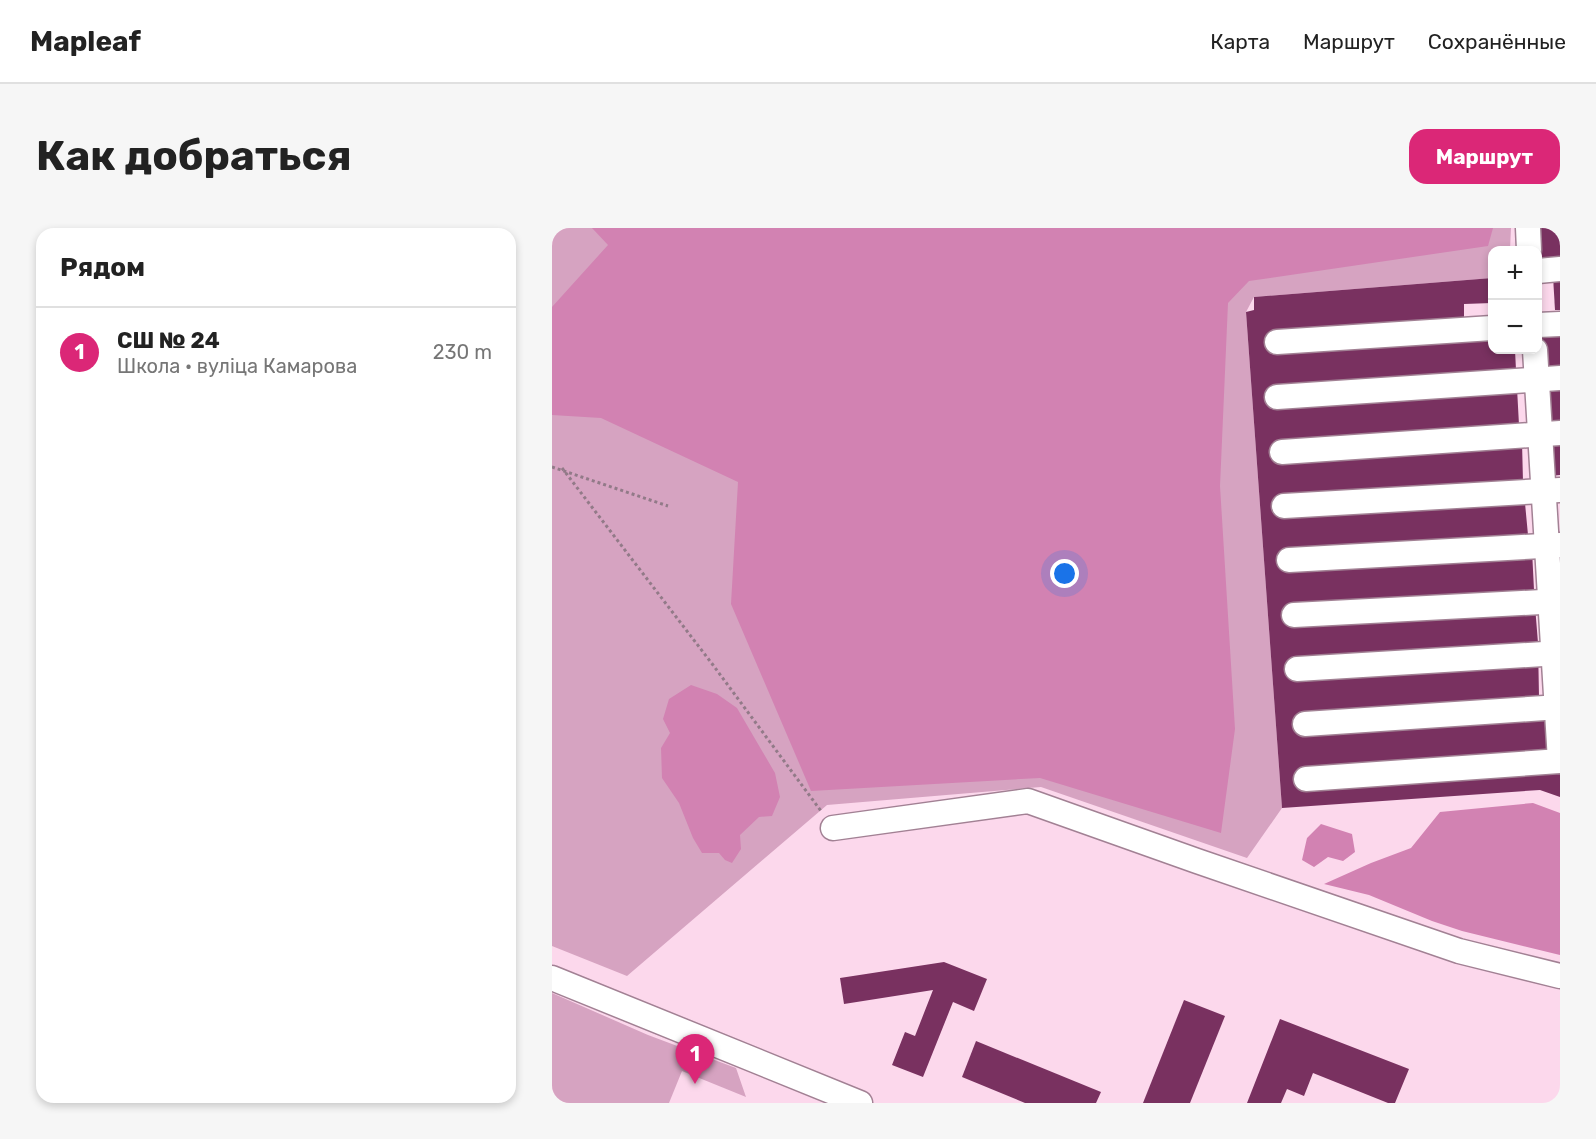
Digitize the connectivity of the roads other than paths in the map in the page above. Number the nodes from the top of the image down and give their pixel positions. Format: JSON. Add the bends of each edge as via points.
{"nodes":[{"id":1,"x":1528,"y":228,"type":"edge"},
{"id":2,"x":1530,"y":246,"type":"edge"},
{"id":3,"x":1560,"y":270,"type":"edge"},
{"id":4,"x":1542,"y":271,"type":"edge"},
{"id":5,"x":1560,"y":324,"type":"edge"},
{"id":6,"x":1542,"y":326,"type":"edge"},
{"id":7,"x":1488,"y":328,"type":"edge"},
{"id":8,"x":1277,"y":342,"type":"dead end"},
{"id":9,"x":1537,"y":354,"type":"edge"},
{"id":10,"x":1548,"y":379,"type":"edge"},
{"id":11,"x":1277,"y":397,"type":"dead end"},
{"id":12,"x":1550,"y":434,"type":"edge"},
{"id":13,"x":1282,"y":452,"type":"dead end"},
{"id":14,"x":1551,"y":491,"type":"edge"},
{"id":15,"x":1284,"y":506,"type":"dead end"},
{"id":16,"x":1553,"y":545,"type":"edge"},
{"id":17,"x":1289,"y":560,"type":"dead end"},
{"id":18,"x":1555,"y":601,"type":"edge"},
{"id":19,"x":1294,"y":615,"type":"dead end"},
{"id":20,"x":1557,"y":653,"type":"edge"},
{"id":21,"x":1298,"y":669,"type":"dead end"},
{"id":22,"x":1558,"y":707,"type":"edge"},
{"id":23,"x":1305,"y":724,"type":"dead end"},
{"id":24,"x":1560,"y":761,"type":"edge"},
{"id":25,"x":1306,"y":779,"type":"dead end"},
{"id":26,"x":833,"y":828,"type":"road end"},
{"id":27,"x":1560,"y":976,"type":"edge"},
{"id":28,"x":552,"y":978,"type":"edge"},
{"id":29,"x":860,"y":1103,"type":"edge"}],
"edges":[{"from":1,"to":2,"type":"street"},
{"from":3,"to":4,"type":"street"},
{"from":5,"to":6,"type":"street"},
{"from":7,"to":8,"type":"street"},
{"from":9,"to":10,"type":"street"},
{"from":10,"to":11,"type":"street"},
{"from":10,"to":12,"type":"street"},
{"from":12,"to":13,"type":"street"},
{"from":12,"to":14,"type":"street"},
{"from":14,"to":15,"type":"street"},
{"from":14,"to":16,"type":"street"},
{"from":16,"to":17,"type":"street"},
{"from":16,"to":18,"type":"street"},
{"from":18,"to":19,"type":"street"},
{"from":18,"to":20,"type":"street"},
{"from":20,"to":21,"type":"street"},
{"from":20,"to":22,"type":"street"},
{"from":22,"to":23,"type":"street"},
{"from":22,"to":24,"type":"street"},
{"from":24,"to":25,"type":"street"},
{"from":26,"to":27,"type":"street","via":[[1028,801],[1459,951]]},
{"from":28,"to":29,"type":"street"}]}
